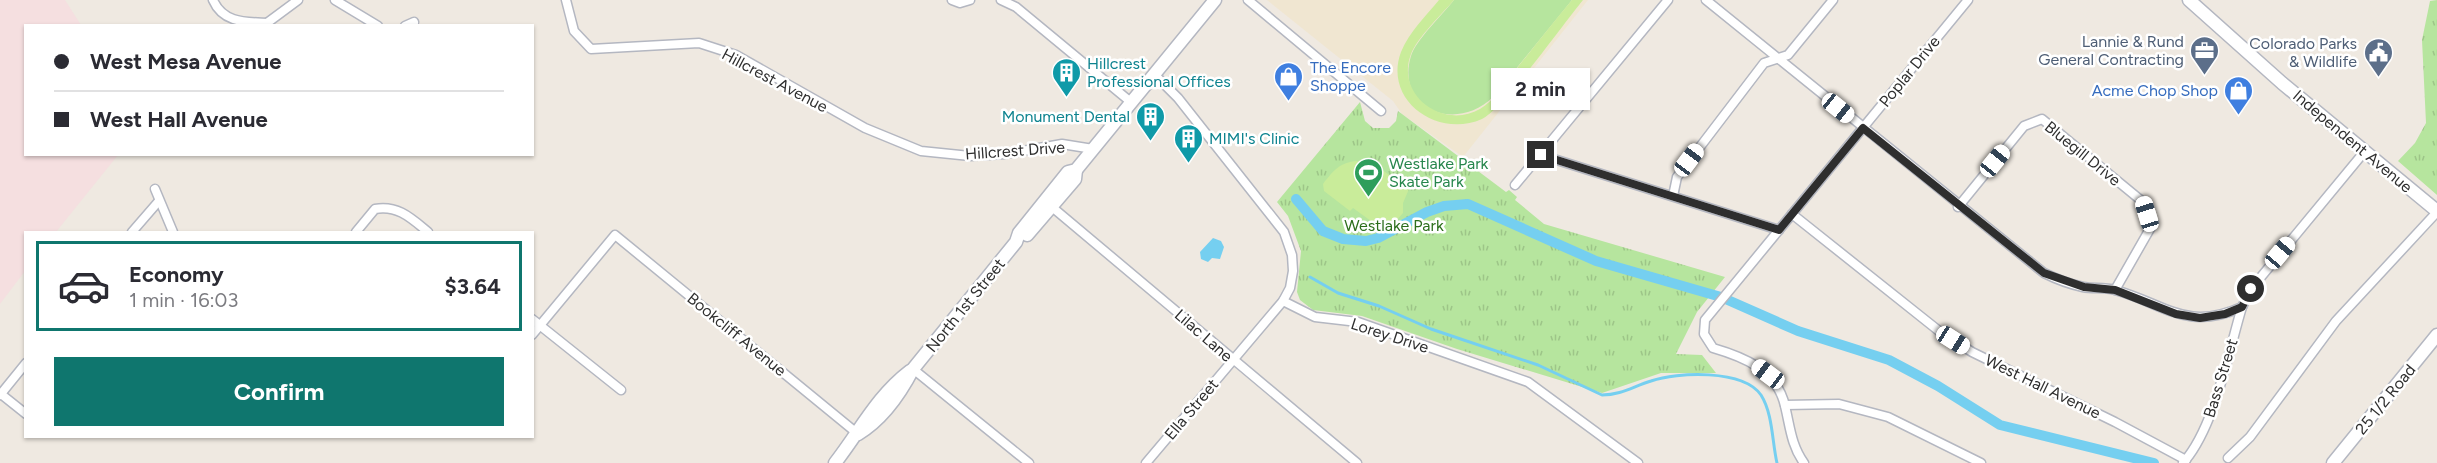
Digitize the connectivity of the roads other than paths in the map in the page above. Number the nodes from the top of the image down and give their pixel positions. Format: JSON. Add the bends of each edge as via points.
{"nodes":[{"id":1,"x":213,"y":0,"type":"edge"},
{"id":2,"x":298,"y":0,"type":"edge"},
{"id":3,"x":335,"y":0,"type":"edge"},
{"id":4,"x":566,"y":0,"type":"edge"},
{"id":5,"x":951,"y":0,"type":"edge"},
{"id":6,"x":970,"y":0,"type":"edge"},
{"id":7,"x":1001,"y":0,"type":"edge"},
{"id":8,"x":1215,"y":0,"type":"edge"},
{"id":9,"x":1248,"y":0,"type":"edge"},
{"id":10,"x":1668,"y":0,"type":"edge"},
{"id":11,"x":1706,"y":0,"type":"edge"},
{"id":12,"x":1833,"y":0,"type":"edge"},
{"id":13,"x":1968,"y":0,"type":"edge"},
{"id":14,"x":2189,"y":0,"type":"edge"},
{"id":15,"x":267,"y":24,"type":"edge"},
{"id":16,"x":374,"y":24,"type":"edge"},
{"id":17,"x":1777,"y":59,"type":"junction"},
{"id":18,"x":1155,"y":75,"type":"junction"},
{"id":19,"x":1132,"y":103,"type":"junction"},
{"id":20,"x":1381,"y":111,"type":"dead end"},
{"id":21,"x":1863,"y":128,"type":"junction"},
{"id":22,"x":902,"y":144,"type":"joint"},
{"id":23,"x":1094,"y":149,"type":"junction"},
{"id":24,"x":2365,"y":151,"type":"junction"},
{"id":25,"x":1541,"y":155,"type":"junction"},
{"id":26,"x":1076,"y":170,"type":"junction"},
{"id":27,"x":1515,"y":185,"type":"dead end"},
{"id":28,"x":155,"y":189,"type":"dead end"},
{"id":29,"x":1673,"y":196,"type":"junction"},
{"id":30,"x":158,"y":202,"type":"junction"},
{"id":31,"x":1052,"y":207,"type":"junction"},
{"id":32,"x":1958,"y":207,"type":"junction"},
{"id":33,"x":2437,"y":211,"type":"edge"},
{"id":34,"x":1792,"y":214,"type":"junction"},
{"id":35,"x":1779,"y":230,"type":"junction"},
{"id":36,"x":133,"y":231,"type":"edge"},
{"id":37,"x":172,"y":231,"type":"edge"},
{"id":38,"x":176,"y":231,"type":"edge"},
{"id":39,"x":357,"y":231,"type":"edge"},
{"id":40,"x":427,"y":231,"type":"edge"},
{"id":41,"x":1016,"y":242,"type":"junction"},
{"id":42,"x":2115,"y":290,"type":"junction"},
{"id":43,"x":1283,"y":301,"type":"junction"},
{"id":44,"x":2242,"y":307,"type":"junction"},
{"id":45,"x":534,"y":321,"type":"edge"},
{"id":46,"x":540,"y":326,"type":"junction"},
{"id":47,"x":534,"y":334,"type":"edge"},
{"id":48,"x":2437,"y":334,"type":"edge"},
{"id":49,"x":1233,"y":360,"type":"junction"},
{"id":50,"x":24,"y":365,"type":"edge"},
{"id":51,"x":913,"y":369,"type":"junction"},
{"id":52,"x":621,"y":390,"type":"dead end"},
{"id":53,"x":0,"y":394,"type":"edge"},
{"id":54,"x":1785,"y":405,"type":"junction"},
{"id":55,"x":24,"y":412,"type":"edge"},
{"id":56,"x":858,"y":434,"type":"junction"},
{"id":57,"x":2228,"y":458,"type":"dead end"},
{"id":58,"x":2184,"y":462,"type":"edge"},
{"id":59,"x":835,"y":463,"type":"edge"},
{"id":60,"x":1029,"y":463,"type":"edge"},
{"id":61,"x":1146,"y":463,"type":"edge"},
{"id":62,"x":1357,"y":463,"type":"edge"},
{"id":63,"x":1638,"y":463,"type":"edge"},
{"id":64,"x":1804,"y":463,"type":"edge"},
{"id":65,"x":1982,"y":463,"type":"edge"},
{"id":66,"x":2333,"y":463,"type":"edge"}],
"edges":[{"from":1,"to":15,"type":"street","via":[[218,10],[236,22]]},
{"from":2,"to":15,"type":"street"},
{"from":3,"to":16,"type":"street"},
{"from":4,"to":22,"type":"street","name":"Hillcrest Avenue","via":[[574,30],[591,49],[699,43],[736,56],[865,128]]},
{"from":5,"to":6,"type":"street"},
{"from":7,"to":19,"type":"street","via":[[1017,7]]},
{"from":8,"to":18,"type":"main road","name":"North 1st Street"},
{"from":9,"to":20,"type":"street"},
{"from":10,"to":25,"type":"street"},
{"from":11,"to":17,"type":"street"},
{"from":12,"to":17,"type":"street","via":[[1788,55]]},
{"from":13,"to":21,"type":"street","name":"Poplar Drive"},
{"from":14,"to":24,"type":"main road","name":"Independent Avenue"},
{"from":17,"to":21,"type":"street"},
{"from":17,"to":29,"type":"street","via":[[1764,63],[1677,177]]},
{"from":18,"to":19,"type":"main road","name":"North 1st Street"},
{"from":18,"to":43,"type":"street","via":[[1178,98],[1284,232],[1293,255],[1293,271]]},
{"from":19,"to":23,"type":"main road","name":"North 1st Street"},
{"from":21,"to":32,"type":"street"},
{"from":21,"to":34,"type":"street","name":"Poplar Drive"},
{"from":22,"to":23,"type":"street","name":"Hillcrest Drive","via":[[921,151],[970,156],[1062,144]]},
{"from":23,"to":26,"type":"main road","name":"North 1st Street"},
{"from":24,"to":33,"type":"main road","name":"Independent Avenue"},
{"from":24,"to":44,"type":"street","name":"Bass Street","via":[[2251,289]]},
{"from":25,"to":27,"type":"street"},
{"from":25,"to":29,"type":"street"},
{"from":26,"to":31,"type":"main road","name":"North 1st Street","via":[[1075,179]]},
{"from":26,"to":41,"type":"main road","name":"North 1st Street","via":[[1064,178],[1019,232]]},
{"from":28,"to":30,"type":"street"},
{"from":29,"to":35,"type":"street"},
{"from":30,"to":36,"type":"street"},
{"from":30,"to":37,"type":"street"},
{"from":30,"to":38,"type":"street"},
{"from":31,"to":41,"type":"main road","name":"North 1st Street","via":[[1025,238]]},
{"from":31,"to":49,"type":"street","name":"Lilac Lane"},
{"from":32,"to":42,"type":"street","via":[[2044,273],[2084,287]]},
{"from":32,"to":42,"type":"street","name":"Bluegill Drive","via":[[2024,126],[2042,119],[2143,202],[2151,227]]},
{"from":33,"to":57,"type":"street","via":[[2336,321],[2250,437]]},
{"from":34,"to":35,"type":"street","name":"Poplar Drive"},
{"from":34,"to":58,"type":"street","name":"West Hall Avenue","via":[[1938,331]]},
{"from":35,"to":54,"type":"street","name":"Poplar Drive","via":[[1705,320],[1704,334],[1713,348],[1747,358],[1768,374],[1781,390]]},
{"from":39,"to":40,"type":"street","via":[[375,209],[388,206],[404,212]]},
{"from":41,"to":51,"type":"main road","name":"North 1st Street"},
{"from":42,"to":44,"type":"street","via":[[2176,314],[2200,318]]},
{"from":43,"to":49,"type":"street","name":"Ella Street"},
{"from":43,"to":63,"type":"street","name":"Lorey Drive","via":[[1315,317],[1358,322],[1528,382]]},
{"from":44,"to":58,"type":"street","name":"Bass Street","via":[[2206,426]]},
{"from":45,"to":46,"type":"street"},
{"from":46,"to":47,"type":"street"},
{"from":46,"to":52,"type":"street"},
{"from":46,"to":56,"type":"street","name":"Bookcliff Avenue","via":[[615,235]]},
{"from":48,"to":66,"type":"main road","name":"25 1/2 Road"},
{"from":49,"to":61,"type":"street","name":"Ella Street"},
{"from":49,"to":62,"type":"street","name":"Lilac Lane"},
{"from":50,"to":53,"type":"street"},
{"from":51,"to":56,"type":"main road","name":"North 1st Street","via":[[894,383],[865,418]]},
{"from":51,"to":60,"type":"street"},
{"from":53,"to":55,"type":"street"},
{"from":54,"to":64,"type":"street","via":[[1796,452]]},
{"from":54,"to":65,"type":"street","via":[[1839,404],[1888,417]]},
{"from":56,"to":59,"type":"main road","name":"North 1st Street"}]}
